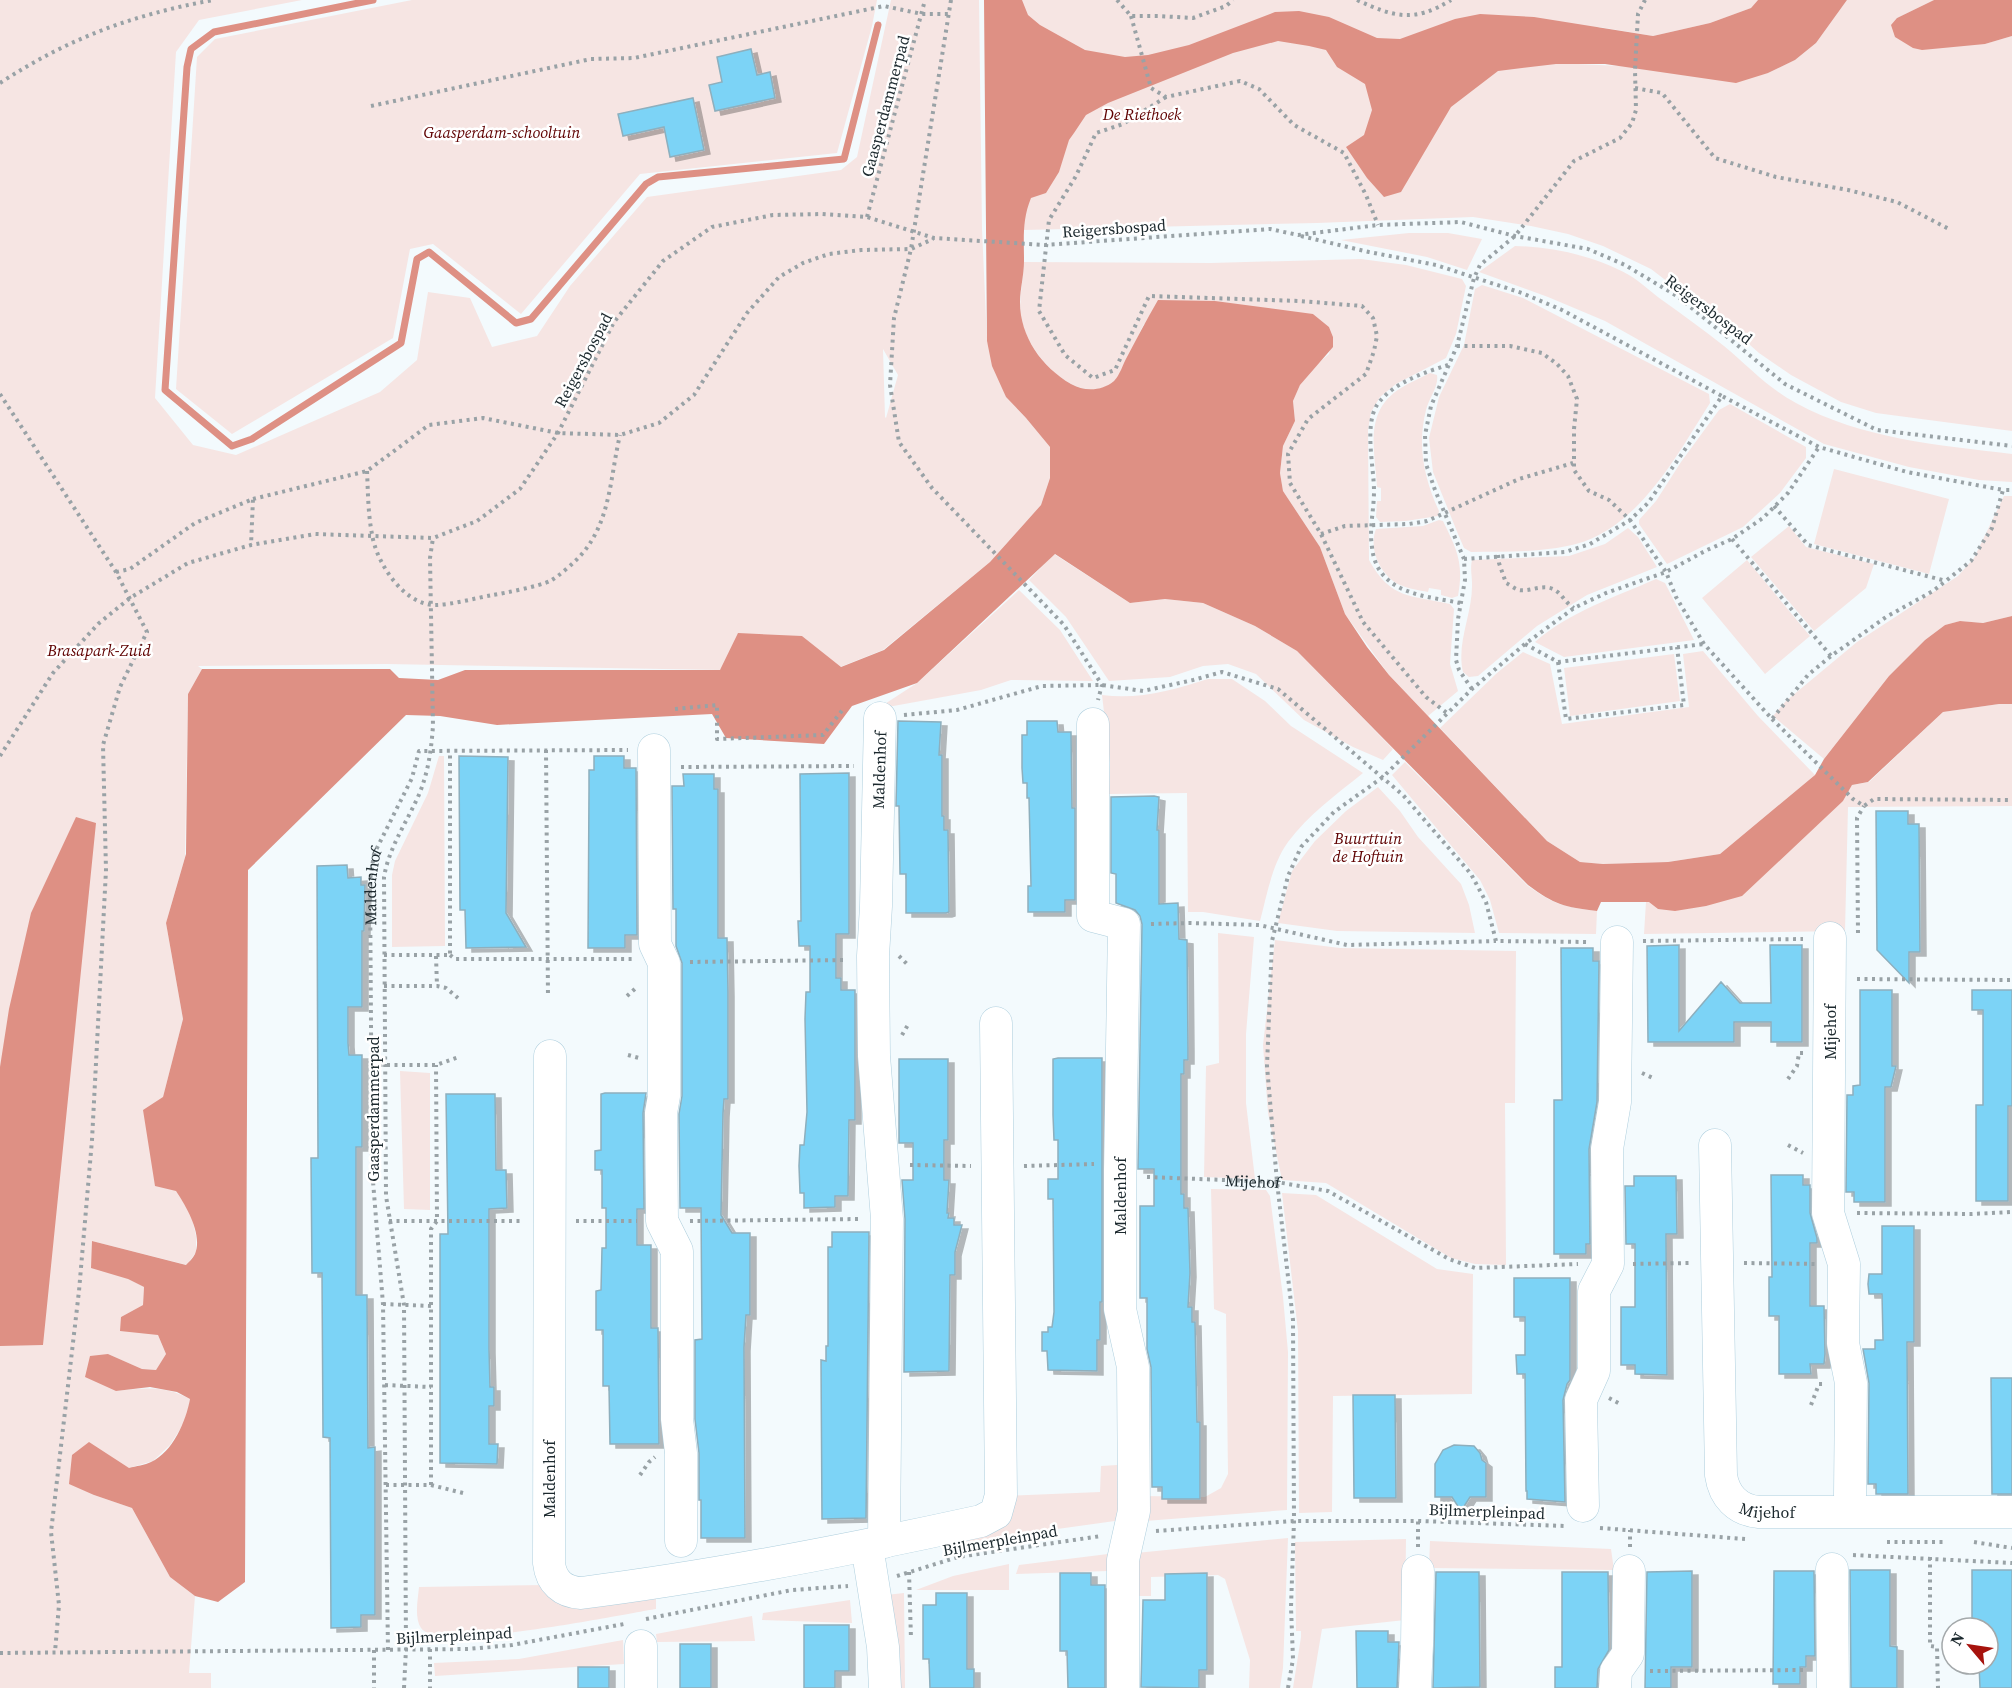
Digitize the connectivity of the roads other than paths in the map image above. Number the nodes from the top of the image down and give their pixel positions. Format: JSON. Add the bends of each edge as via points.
{"nodes":[{"id":1,"x":880,"y":718,"type":"road end"},
{"id":2,"x":1093,"y":724,"type":"road end"},
{"id":3,"x":654,"y":759,"type":"road end"},
{"id":4,"x":1830,"y":938,"type":"road end"},
{"id":5,"x":1617,"y":942,"type":"road end"},
{"id":6,"x":996,"y":1023,"type":"dead end"},
{"id":7,"x":550,"y":1056,"type":"dead end"},
{"id":8,"x":1715,"y":1145,"type":"dead end"},
{"id":9,"x":1850,"y":1495,"type":"dead end"},
{"id":10,"x":2012,"y":1512,"type":"edge"},
{"id":11,"x":1583,"y":1520,"type":"road end"},
{"id":12,"x":681,"y":1542,"type":"dead end"},
{"id":13,"x":875,"y":1544,"type":"junction"},
{"id":14,"x":1837,"y":1562,"type":"road end"},
{"id":15,"x":1418,"y":1570,"type":"dead end"},
{"id":16,"x":1629,"y":1571,"type":"dead end"},
{"id":17,"x":637,"y":1630,"type":"road end"},
{"id":18,"x":1832,"y":1679,"type":"edge"},
{"id":19,"x":1616,"y":1680,"type":"edge"},
{"id":20,"x":641,"y":1688,"type":"edge"},
{"id":21,"x":885,"y":1688,"type":"edge"},
{"id":22,"x":1123,"y":1688,"type":"edge"},
{"id":23,"x":1414,"y":1688,"type":"edge"}],
"edges":[{"from":1,"to":13,"type":"street","name":"Maldenhof","via":[[874,1056],[887,1219]]},
{"from":2,"to":22,"type":"street","name":"Maldenhof","via":[[1093,916],[1124,924],[1120,1310],[1133,1368],[1134,1511],[1123,1560]]},
{"from":3,"to":12,"type":"street","via":[[655,944],[664,963],[662,1221],[677,1251],[676,1419],[681,1454]]},
{"from":4,"to":9,"type":"street","name":"Mijehof","via":[[1828,1213],[1844,1264],[1843,1343],[1851,1383]]},
{"from":5,"to":11,"type":"street","via":[[1615,1102],[1606,1149],[1608,1264],[1594,1291],[1594,1371],[1581,1400]]},
{"from":6,"to":13,"type":"street","name":"Maldenhof","via":[[1000,1504],[996,1513],[981,1521]]},
{"from":7,"to":13,"type":"street","name":"Maldenhof","via":[[549,1553],[550,1573],[556,1583],[581,1593]]},
{"from":8,"to":10,"type":"street","name":"Mijehof","via":[[1721,1475],[1733,1501],[1759,1512]]},
{"from":13,"to":21,"type":"street","name":"Maldenhof","via":[[874,1581]]},
{"from":14,"to":18,"type":"street"},
{"from":15,"to":23,"type":"street"},
{"from":16,"to":19,"type":"street","via":[[1628,1654]]},
{"from":17,"to":20,"type":"street"}]}
